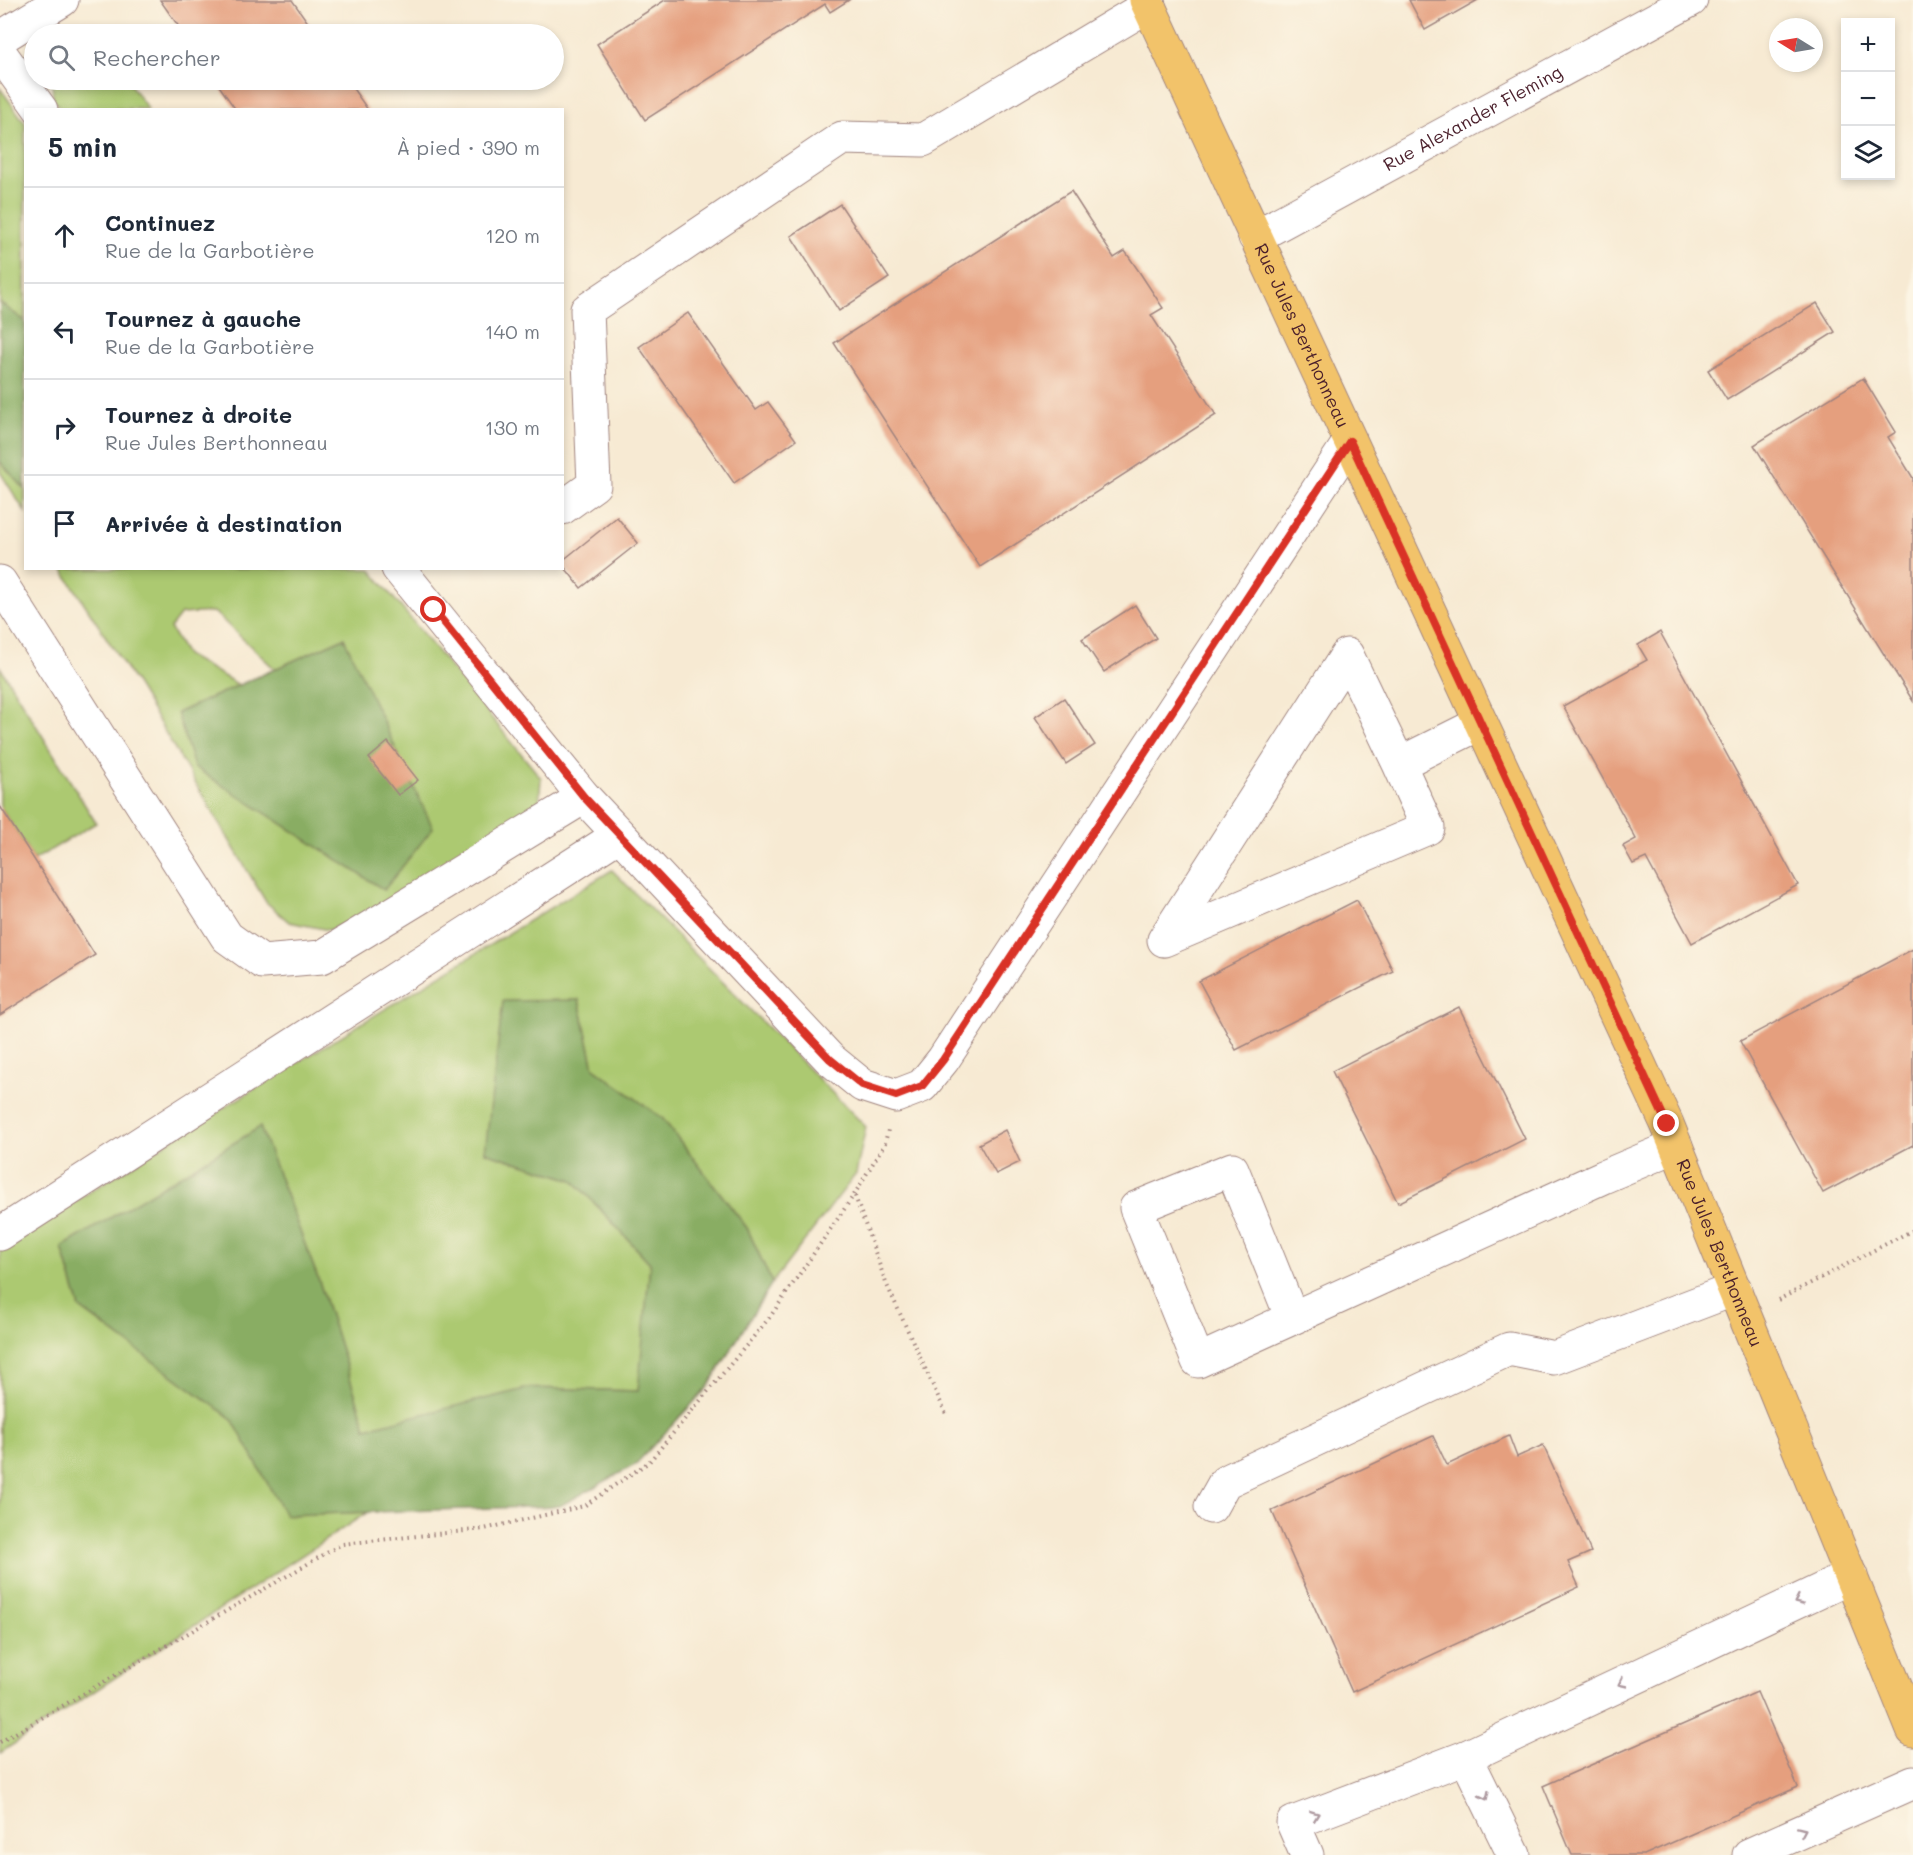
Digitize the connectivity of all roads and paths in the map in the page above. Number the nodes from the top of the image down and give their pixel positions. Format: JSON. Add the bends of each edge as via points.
{"nodes":[{"id":1,"x":62,"y":0,"type":"edge"},
{"id":2,"x":1691,"y":0,"type":"edge"},
{"id":3,"x":1148,"y":3,"type":"edge"},
{"id":4,"x":0,"y":38,"type":"edge"},
{"id":5,"x":0,"y":53,"type":"edge"},
{"id":6,"x":24,"y":86,"type":"edge"},
{"id":7,"x":27,"y":90,"type":"edge"},
{"id":8,"x":40,"y":108,"type":"edge"},
{"id":9,"x":1255,"y":237,"type":"junction"},
{"id":10,"x":1350,"y":441,"type":"junction"},
{"id":11,"x":564,"y":507,"type":"edge"},
{"id":12,"x":400,"y":570,"type":"edge"},
{"id":13,"x":0,"y":582,"type":"edge"},
{"id":14,"x":1481,"y":723,"type":"junction"},
{"id":15,"x":1399,"y":764,"type":"junction"},
{"id":16,"x":584,"y":797,"type":"junction"},
{"id":17,"x":619,"y":835,"type":"junction"},
{"id":18,"x":896,"y":1096,"type":"junction"},
{"id":19,"x":1676,"y":1146,"type":"junction"},
{"id":20,"x":854,"y":1195,"type":"junction"},
{"id":21,"x":1913,"y":1230,"type":"edge"},
{"id":22,"x":0,"y":1234,"type":"edge"},
{"id":23,"x":1741,"y":1303,"type":"junction"},
{"id":24,"x":1292,"y":1318,"type":"junction"},
{"id":25,"x":946,"y":1414,"type":"dead end"},
{"id":26,"x":1211,"y":1507,"type":"dead end"},
{"id":27,"x":1851,"y":1576,"type":"junction"},
{"id":28,"x":1913,"y":1730,"type":"edge"},
{"id":29,"x":0,"y":1742,"type":"edge"},
{"id":30,"x":1466,"y":1757,"type":"junction"},
{"id":31,"x":1913,"y":1782,"type":"edge"},
{"id":32,"x":1308,"y":1855,"type":"edge"},
{"id":33,"x":1514,"y":1855,"type":"edge"},
{"id":34,"x":1749,"y":1855,"type":"edge"}],
"edges":[{"from":1,"to":4,"type":"street"},
{"from":2,"to":9,"type":"street","name":"Rue Alexander Fleming"},
{"from":3,"to":9,"type":"main road","name":"Rue Jules Berthonneau"},
{"from":3,"to":11,"type":"street","via":[[923,140],[842,138],[587,310],[594,485]]},
{"from":5,"to":6,"type":"street"},
{"from":7,"to":8,"type":"street"},
{"from":9,"to":10,"type":"main road","name":"Rue Jules Berthonneau"},
{"from":10,"to":14,"type":"main road","name":"Rue Jules Berthonneau"},
{"from":10,"to":18,"type":"street","via":[[943,1060],[922,1086]]},
{"from":12,"to":16,"type":"street"},
{"from":13,"to":16,"type":"street","via":[[227,937],[262,962],[322,957]]},
{"from":14,"to":15,"type":"street"},
{"from":14,"to":19,"type":"main road","name":"Rue Jules Berthonneau"},
{"from":15,"to":15,"type":"street","via":[[1428,828],[1164,940],[1347,655]]},
{"from":16,"to":17,"type":"street"},
{"from":17,"to":18,"type":"street","via":[[830,1059],[862,1085]]},
{"from":17,"to":22,"type":"street"},
{"from":18,"to":20,"type":"path","via":[[885,1143]]},
{"from":19,"to":23,"type":"main road","name":"Rue Jules Berthonneau"},
{"from":19,"to":24,"type":"street"},
{"from":20,"to":25,"type":"path","via":[[886,1283]]},
{"from":20,"to":29,"type":"path","via":[[770,1317],[649,1462],[584,1506],[484,1529],[342,1544]]},
{"from":21,"to":23,"type":"path"},
{"from":23,"to":26,"type":"street","via":[[1554,1358],[1509,1349],[1225,1482]]},
{"from":23,"to":27,"type":"main road","name":"Rue Jules Berthonneau"},
{"from":24,"to":24,"type":"street","via":[[1198,1361],[1136,1208],[1232,1169]]},
{"from":27,"to":28,"type":"main road","name":"Rue Jules Berthonneau"},
{"from":27,"to":30,"type":"street","one_way":true},
{"from":32,"to":30,"type":"street","one_way":true,"via":[[1293,1823]]},
{"from":30,"to":33,"type":"street","one_way":true},
{"from":34,"to":31,"type":"street","one_way":true}]}
